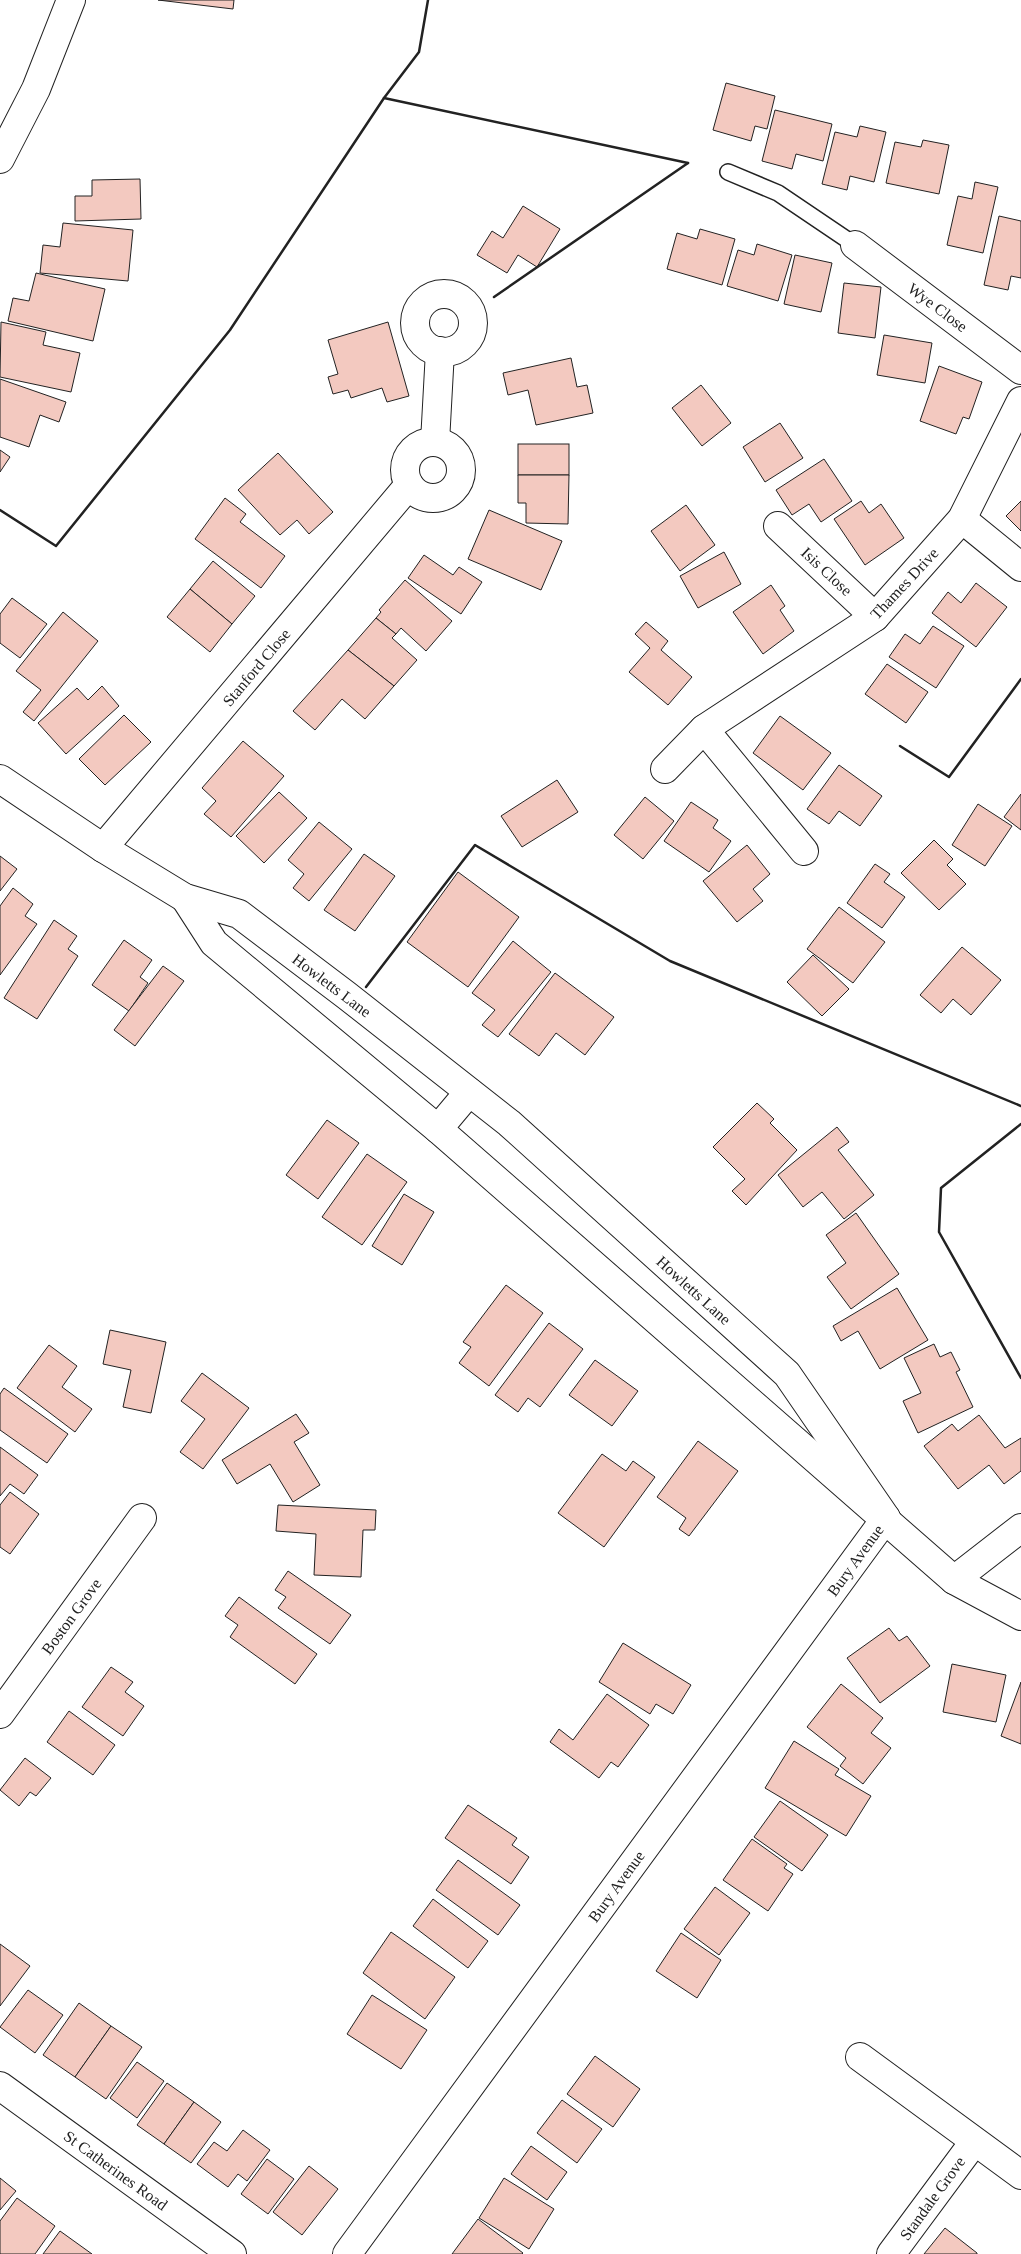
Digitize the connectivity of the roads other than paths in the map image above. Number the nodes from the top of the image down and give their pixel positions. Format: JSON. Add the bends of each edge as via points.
{"nodes":[{"id":1,"x":71,"y":0,"type":"edge"},
{"id":2,"x":0,"y":159,"type":"edge"},
{"id":3,"x":728,"y":172,"type":"dead end"},
{"id":4,"x":855,"y":245,"type":"joint"},
{"id":5,"x":440,"y":352,"type":"dead end"},
{"id":6,"x":1021,"y":370,"type":"edge"},
{"id":7,"x":1021,"y":400,"type":"edge"},
{"id":8,"x":434,"y":442,"type":"junction"},
{"id":9,"x":409,"y":486,"type":"junction"},
{"id":10,"x":962,"y":519,"type":"junction"},
{"id":11,"x":778,"y":526,"type":"dead end"},
{"id":12,"x":1021,"y":567,"type":"edge"},
{"id":13,"x":875,"y":617,"type":"junction"},
{"id":14,"x":704,"y":729,"type":"junction"},
{"id":15,"x":666,"y":768,"type":"dead end"},
{"id":16,"x":0,"y":779,"type":"edge"},
{"id":17,"x":103,"y":848,"type":"junction"},
{"id":18,"x":804,"y":851,"type":"dead end"},
{"id":19,"x":185,"y":898,"type":"junction"},
{"id":20,"x":469,"y":1092,"type":"junction"},
{"id":21,"x":438,"y":1129,"type":"junction"},
{"id":22,"x":142,"y":1518,"type":"dead end"},
{"id":23,"x":886,"y":1518,"type":"junction"},
{"id":24,"x":1021,"y":1528,"type":"edge"},
{"id":25,"x":954,"y":1580,"type":"junction"},
{"id":26,"x":1021,"y":1616,"type":"edge"},
{"id":27,"x":0,"y":1714,"type":"edge"},
{"id":28,"x":860,"y":2057,"type":"dead end"},
{"id":29,"x":0,"y":2086,"type":"edge"},
{"id":30,"x":974,"y":2142,"type":"junction"},
{"id":31,"x":1021,"y":2176,"type":"edge"},
{"id":32,"x":232,"y":2254,"type":"edge"},
{"id":33,"x":346,"y":2254,"type":"edge"},
{"id":34,"x":891,"y":2254,"type":"edge"}],
"edges":[{"from":1,"to":2,"type":"street","via":[[36,90]]},
{"from":3,"to":4,"type":"lane","via":[[778,192]]},
{"from":4,"to":6,"type":"street","name":"Wye Close"},
{"from":5,"to":8,"type":"street"},
{"from":7,"to":10,"type":"street","name":"Thames Drive"},
{"from":8,"to":9,"type":"street","via":[[426,442],[411,452],[404,468]]},
{"from":8,"to":9,"type":"street","via":[[452,449],[458,456],[461,465],[457,484],[443,496],[434,498]]},
{"from":9,"to":17,"type":"street","name":"Stanford Close"},
{"from":10,"to":12,"type":"street"},
{"from":10,"to":13,"type":"street","name":"Thames Drive"},
{"from":11,"to":13,"type":"street","name":"Isis Close"},
{"from":13,"to":14,"type":"street","name":"Thames Drive"},
{"from":14,"to":15,"type":"street","name":"Thames Drive"},
{"from":14,"to":18,"type":"street"},
{"from":16,"to":17,"type":"street","name":"Howletts Lane"},
{"from":17,"to":19,"type":"street","name":"Howletts Lane"},
{"from":19,"to":20,"type":"street","name":"Howletts Lane","via":[[238,914],[346,994]]},
{"from":19,"to":21,"type":"street","name":"Howletts Lane","via":[[214,943]]},
{"from":20,"to":21,"type":"street"},
{"from":20,"to":23,"type":"street","name":"Howletts Lane","via":[[509,1123],[787,1374]]},
{"from":21,"to":23,"type":"street","name":"Howletts Lane"},
{"from":22,"to":27,"type":"street","name":"Boston Grove"},
{"from":23,"to":25,"type":"street","name":"Howletts Lane"},
{"from":23,"to":33,"type":"street","name":"Bury Avenue"},
{"from":24,"to":25,"type":"street"},
{"from":25,"to":26,"type":"street","name":"Howletts Lane"},
{"from":28,"to":30,"type":"street"},
{"from":29,"to":32,"type":"street","name":"St Catherines Road"},
{"from":30,"to":31,"type":"street"},
{"from":30,"to":34,"type":"street","name":"Standale Grove"}]}
